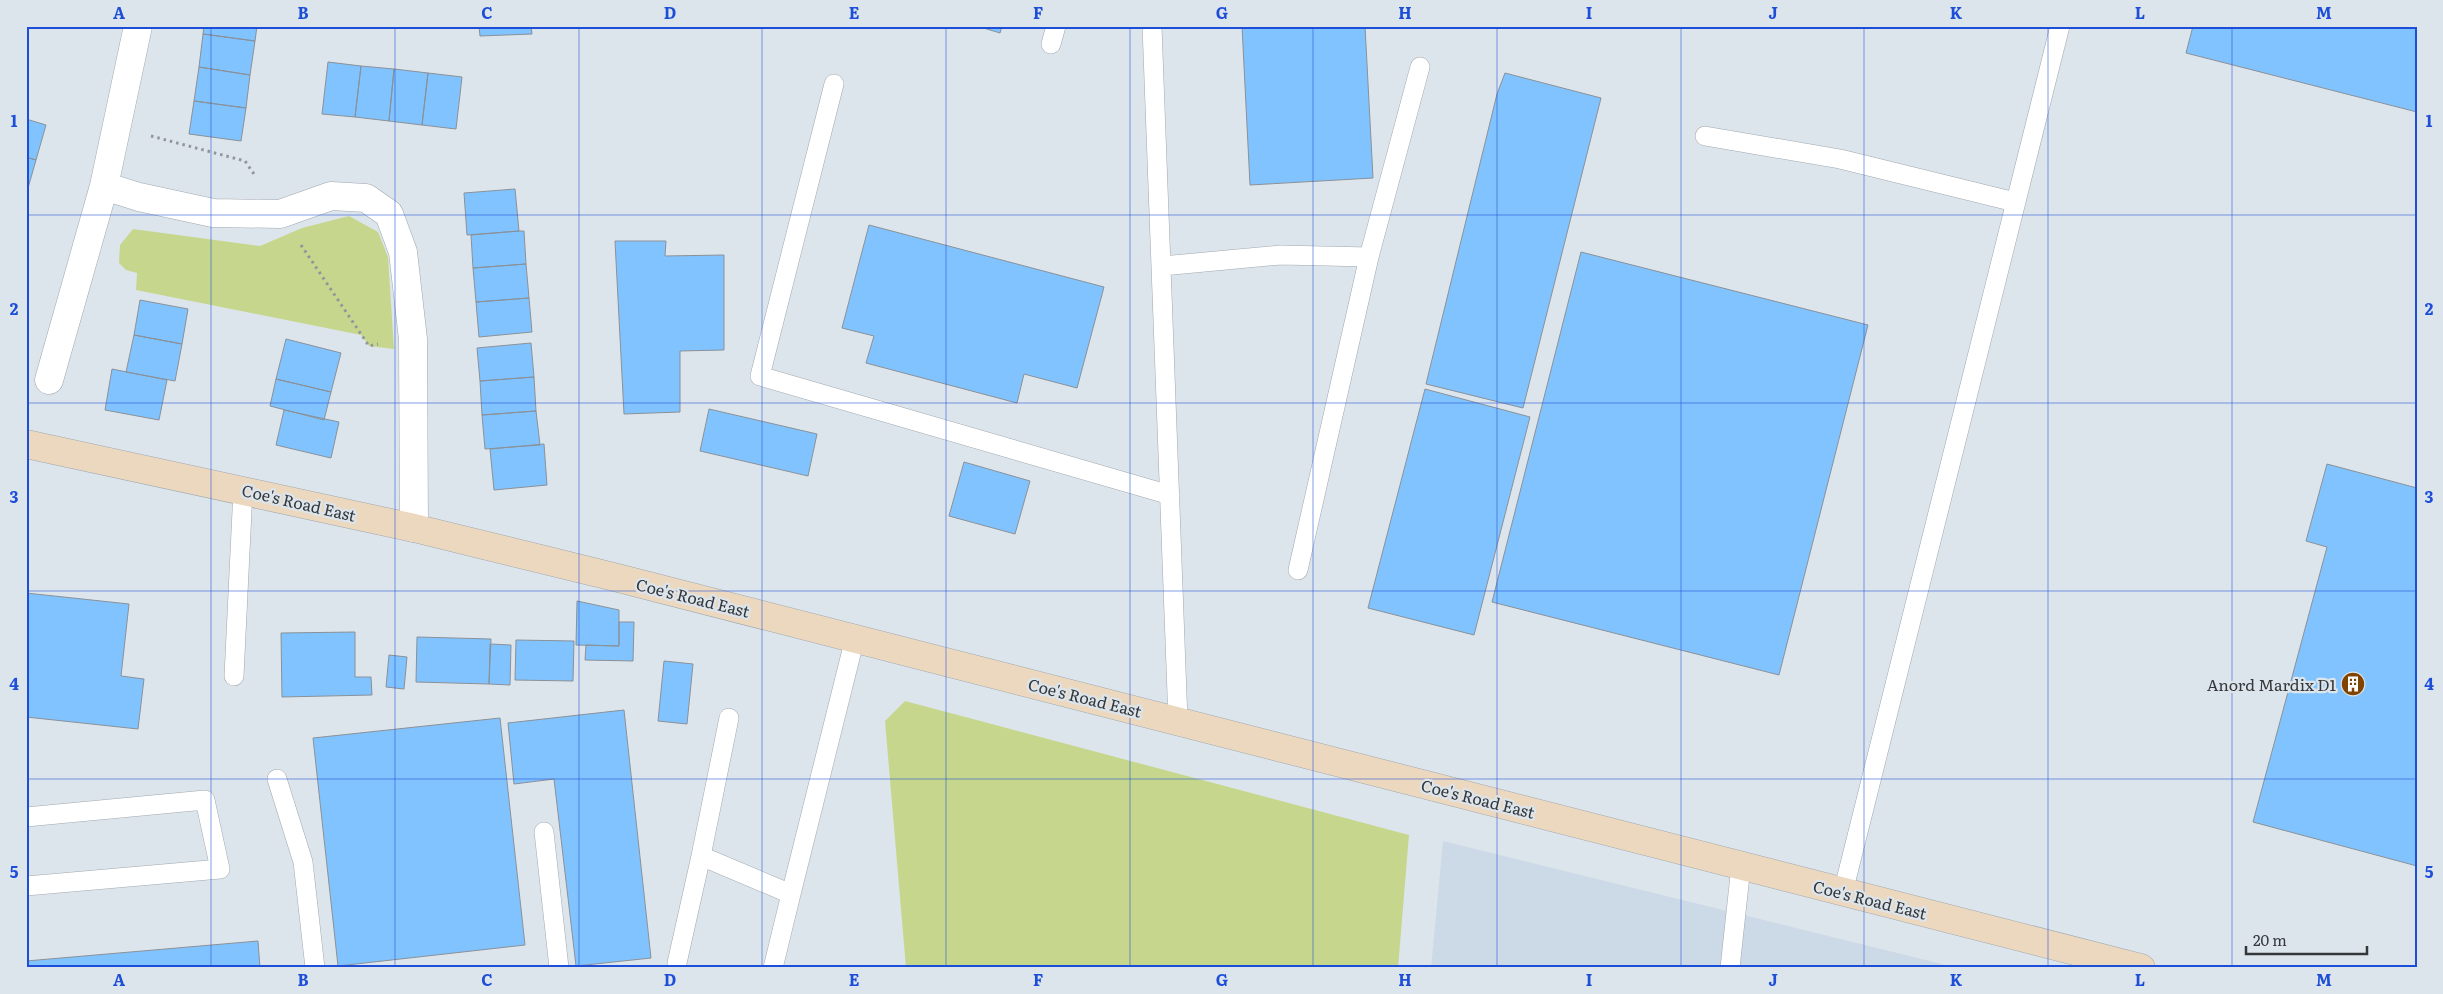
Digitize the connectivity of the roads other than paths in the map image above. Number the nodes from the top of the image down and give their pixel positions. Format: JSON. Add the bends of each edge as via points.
{"nodes":[{"id":1,"x":138,"y":26,"type":"edge"},
{"id":2,"x":1152,"y":26,"type":"edge"},
{"id":3,"x":2060,"y":26,"type":"edge"},
{"id":4,"x":1420,"y":67,"type":"dead end"},
{"id":5,"x":834,"y":84,"type":"dead end"},
{"id":6,"x":1705,"y":136,"type":"dead end"},
{"id":7,"x":104,"y":186,"type":"junction"},
{"id":8,"x":2016,"y":202,"type":"junction"},
{"id":9,"x":1369,"y":257,"type":"junction"},
{"id":10,"x":1162,"y":266,"type":"junction"},
{"id":11,"x":49,"y":380,"type":"dead end"},
{"id":12,"x":26,"y":444,"type":"edge"},
{"id":13,"x":243,"y":490,"type":"junction"},
{"id":14,"x":1170,"y":495,"type":"junction"},
{"id":15,"x":414,"y":528,"type":"junction"},
{"id":16,"x":1298,"y":570,"type":"dead end"},
{"id":17,"x":855,"y":638,"type":"junction"},
{"id":18,"x":234,"y":676,"type":"dead end"},
{"id":19,"x":729,"y":718,"type":"dead end"},
{"id":20,"x":1178,"y":721,"type":"junction"},
{"id":21,"x":277,"y":779,"type":"dead end"},
{"id":22,"x":26,"y":817,"type":"edge"},
{"id":23,"x":544,"y":832,"type":"dead end"},
{"id":24,"x":701,"y":856,"type":"junction"},
{"id":25,"x":1741,"y":866,"type":"junction"},
{"id":26,"x":26,"y":886,"type":"edge"},
{"id":27,"x":1843,"y":892,"type":"junction"},
{"id":28,"x":791,"y":894,"type":"junction"},
{"id":29,"x":677,"y":963,"type":"dead end"},
{"id":30,"x":315,"y":968,"type":"edge"},
{"id":31,"x":559,"y":968,"type":"edge"},
{"id":32,"x":772,"y":968,"type":"edge"},
{"id":33,"x":1730,"y":968,"type":"edge"},
{"id":34,"x":2140,"y":968,"type":"edge"}],
"edges":[{"from":1,"to":7,"type":"street"},
{"from":2,"to":10,"type":"lane"},
{"from":3,"to":8,"type":"lane"},
{"from":4,"to":9,"type":"lane"},
{"from":5,"to":14,"type":"lane","via":[[760,376]]},
{"from":6,"to":8,"type":"lane","via":[[1840,159]]},
{"from":7,"to":11,"type":"street"},
{"from":7,"to":15,"type":"street","via":[[213,213],[280,214],[330,196],[366,198],[389,214],[403,252],[413,339]]},
{"from":8,"to":27,"type":"lane"},
{"from":9,"to":10,"type":"lane","via":[[1281,255]]},
{"from":9,"to":16,"type":"lane"},
{"from":10,"to":14,"type":"lane"},
{"from":12,"to":13,"type":"street","name":"Coe's Road East"},
{"from":13,"to":15,"type":"street","name":"Coe's Road East"},
{"from":13,"to":18,"type":"lane"},
{"from":14,"to":20,"type":"lane"},
{"from":15,"to":17,"type":"street","name":"Coe's Road East"},
{"from":17,"to":20,"type":"street","name":"Coe's Road East"},
{"from":17,"to":28,"type":"lane"},
{"from":19,"to":24,"type":"lane"},
{"from":20,"to":25,"type":"street","name":"Coe's Road East"},
{"from":21,"to":30,"type":"lane","via":[[303,862]]},
{"from":22,"to":26,"type":"lane","via":[[205,800],[220,869]]},
{"from":23,"to":31,"type":"lane"},
{"from":24,"to":28,"type":"lane"},
{"from":24,"to":29,"type":"lane"},
{"from":25,"to":27,"type":"street","name":"Coe's Road East"},
{"from":25,"to":33,"type":"lane"},
{"from":27,"to":34,"type":"street","name":"Coe's Road East"},
{"from":28,"to":32,"type":"lane"}]}
